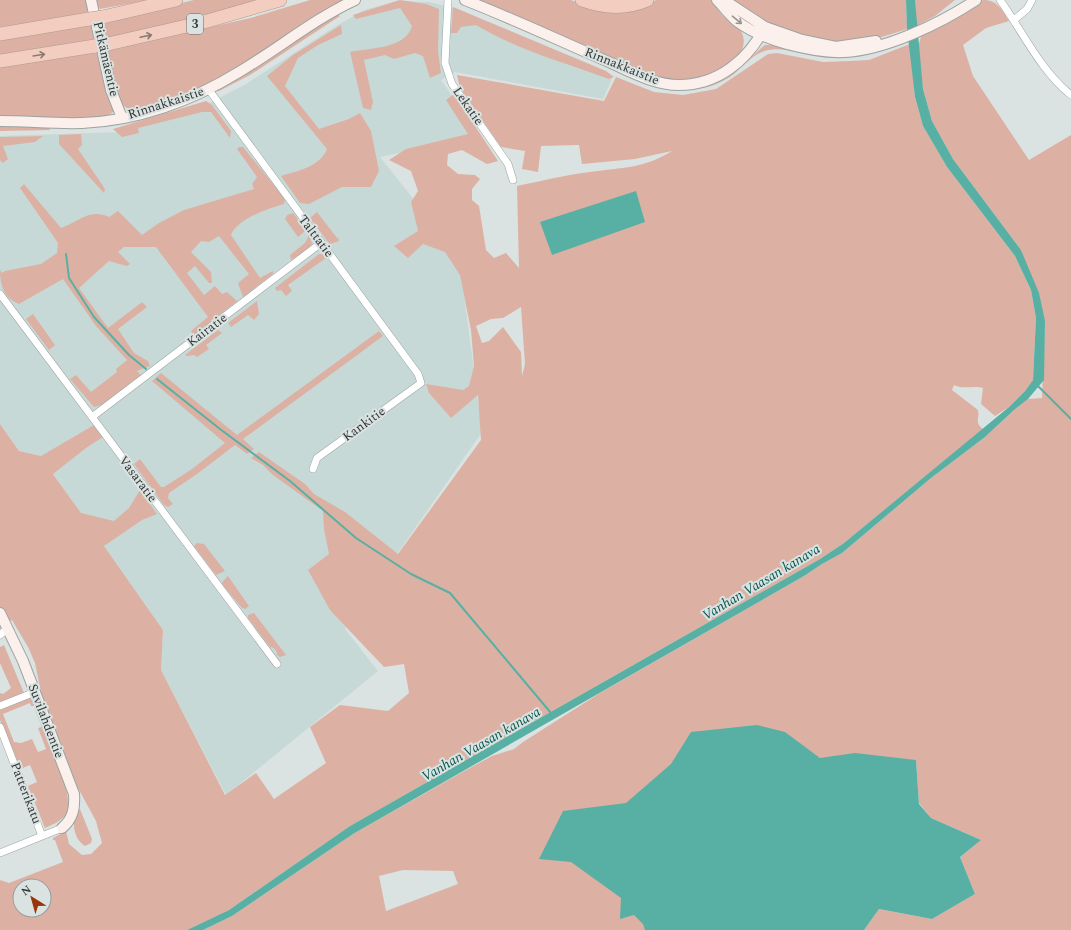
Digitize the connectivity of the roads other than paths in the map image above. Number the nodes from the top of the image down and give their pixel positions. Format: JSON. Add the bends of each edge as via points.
{"nodes":[{"id":1,"x":91,"y":0,"type":"edge"},
{"id":2,"x":176,"y":0,"type":"edge"},
{"id":3,"x":280,"y":0,"type":"edge"},
{"id":4,"x":355,"y":0,"type":"edge"},
{"id":5,"x":448,"y":0,"type":"edge"},
{"id":6,"x":465,"y":0,"type":"edge"},
{"id":7,"x":582,"y":0,"type":"edge"},
{"id":8,"x":647,"y":0,"type":"edge"},
{"id":9,"x":717,"y":0,"type":"edge"},
{"id":10,"x":724,"y":0,"type":"edge"},
{"id":11,"x":964,"y":0,"type":"edge"},
{"id":12,"x":976,"y":0,"type":"edge"},
{"id":13,"x":1000,"y":0,"type":"edge"},
{"id":14,"x":1032,"y":0,"type":"edge"},
{"id":15,"x":1014,"y":20,"type":"junction"},
{"id":16,"x":921,"y":29,"type":"junction"},
{"id":17,"x":763,"y":32,"type":"junction"},
{"id":18,"x":0,"y":34,"type":"edge"},
{"id":19,"x":0,"y":61,"type":"edge"},
{"id":20,"x":209,"y":90,"type":"junction"},
{"id":21,"x":1071,"y":95,"type":"edge"},
{"id":22,"x":122,"y":118,"type":"junction"},
{"id":23,"x":0,"y":121,"type":"edge"},
{"id":24,"x":513,"y":180,"type":"dead end"},
{"id":25,"x":321,"y":244,"type":"junction"},
{"id":26,"x":0,"y":294,"type":"edge"},
{"id":27,"x":421,"y":383,"type":"joint"},
{"id":28,"x":92,"y":417,"type":"junction"},
{"id":29,"x":313,"y":469,"type":"dead end"},
{"id":30,"x":0,"y":613,"type":"edge"},
{"id":31,"x":8,"y":628,"type":"junction"},
{"id":32,"x":0,"y":635,"type":"edge"},
{"id":33,"x":277,"y":664,"type":"dead end"},
{"id":34,"x":35,"y":692,"type":"junction"},
{"id":35,"x":0,"y":706,"type":"edge"},
{"id":36,"x":0,"y":727,"type":"edge"},
{"id":37,"x":62,"y":828,"type":"joint"},
{"id":38,"x":42,"y":836,"type":"junction"},
{"id":39,"x":0,"y":853,"type":"edge"}],
"edges":[{"from":1,"to":22,"type":"street","name":"Pitkämäentie","via":[[111,90]]},
{"from":2,"to":18,"type":"highway","number":"3","bridge":true,"via":[[89,19]]},
{"from":19,"to":3,"type":"highway","number":"3","one_way":true,"bridge":true,"via":[[108,44],[204,22]]},
{"from":4,"to":20,"type":"street","name":"Rinnakkaistie"},
{"from":5,"to":24,"type":"street","name":"Lekatie","via":[[445,63],[452,84],[508,164]]},
{"from":6,"to":17,"type":"street","name":"Rinnakkaistie","via":[[641,76],[678,85],[702,82],[722,74],[748,54]]},
{"from":7,"to":8,"type":"highway","via":[[619,7],[636,5]]},
{"from":9,"to":17,"type":"street","one_way":true,"via":[[736,21]]},
{"from":10,"to":17,"type":"street"},
{"from":11,"to":16,"type":"street"},
{"from":12,"to":16,"type":"street","via":[[948,18]]},
{"from":13,"to":15,"type":"street"},
{"from":14,"to":15,"type":"street","via":[[1027,9]]},
{"from":15,"to":21,"type":"street","via":[[1041,63]]},
{"from":16,"to":17,"type":"street","via":[[904,36],[836,47]]},
{"from":20,"to":22,"type":"street","name":"Rinnakkaistie","via":[[170,105]]},
{"from":20,"to":25,"type":"street","name":"Talttatie"},
{"from":22,"to":23,"type":"street","name":"Rinnakkaistie","via":[[81,123]]},
{"from":25,"to":27,"type":"street","name":"Talttatie","via":[[418,374]]},
{"from":25,"to":28,"type":"street","name":"Kairatie"},
{"from":26,"to":28,"type":"street","name":"Vasaratie"},
{"from":27,"to":29,"type":"street","name":"Kankitie","via":[[317,458]]},
{"from":28,"to":33,"type":"street","name":"Vasaratie"},
{"from":30,"to":31,"type":"street","name":"Suvilahdentie"},
{"from":31,"to":32,"type":"street"},
{"from":31,"to":34,"type":"street","name":"Suvilahdentie"},
{"from":34,"to":35,"type":"street"},
{"from":34,"to":37,"type":"street","name":"Suvilahdentie","via":[[74,794],[75,806],[71,819]]},
{"from":36,"to":38,"type":"street","name":"Patterikatu"},
{"from":37,"to":38,"type":"street"},
{"from":38,"to":39,"type":"street"}]}
